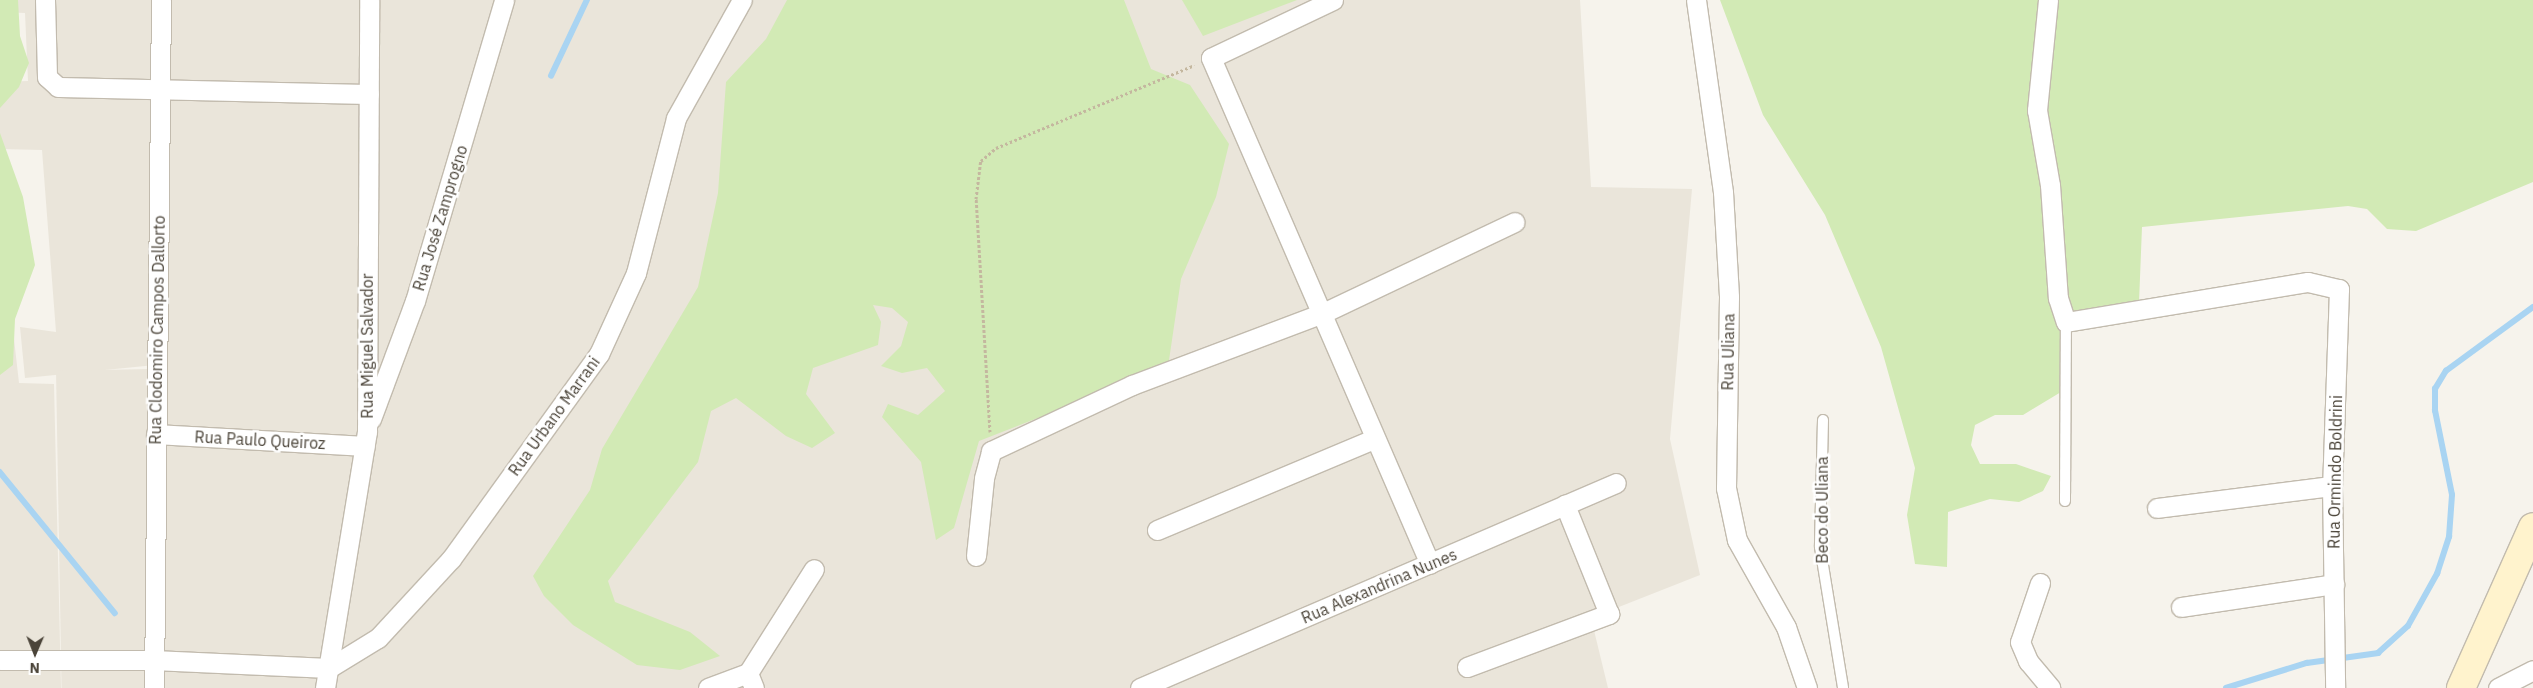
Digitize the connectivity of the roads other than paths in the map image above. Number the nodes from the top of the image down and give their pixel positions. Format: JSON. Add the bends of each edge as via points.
{"nodes":[{"id":1,"x":44,"y":0,"type":"edge"},
{"id":2,"x":161,"y":0,"type":"edge"},
{"id":3,"x":369,"y":0,"type":"edge"},
{"id":4,"x":504,"y":0,"type":"edge"},
{"id":5,"x":742,"y":0,"type":"edge"},
{"id":6,"x":1333,"y":0,"type":"edge"},
{"id":7,"x":1696,"y":0,"type":"edge"},
{"id":8,"x":2048,"y":0,"type":"edge"},
{"id":9,"x":160,"y":89,"type":"junction"},
{"id":10,"x":369,"y":94,"type":"junction"},
{"id":11,"x":1515,"y":222,"type":"dead end"},
{"id":12,"x":1323,"y":313,"type":"junction"},
{"id":13,"x":2066,"y":322,"type":"junction"},
{"id":14,"x":1823,"y":420,"type":"dead end"},
{"id":15,"x":156,"y":434,"type":"junction"},
{"id":16,"x":366,"y":439,"type":"junction"},
{"id":17,"x":1374,"y":440,"type":"junction"},
{"id":18,"x":1616,"y":483,"type":"dead end"},
{"id":19,"x":2332,"y":486,"type":"junction"},
{"id":20,"x":2065,"y":501,"type":"dead end"},
{"id":21,"x":1565,"y":505,"type":"junction"},
{"id":22,"x":2158,"y":508,"type":"dead end"},
{"id":23,"x":2533,"y":527,"type":"edge"},
{"id":24,"x":1157,"y":530,"type":"dead end"},
{"id":25,"x":976,"y":556,"type":"dead end"},
{"id":26,"x":1430,"y":564,"type":"junction"},
{"id":27,"x":814,"y":569,"type":"dead end"},
{"id":28,"x":2040,"y":582,"type":"dead end"},
{"id":29,"x":2334,"y":584,"type":"junction"},
{"id":30,"x":2181,"y":607,"type":"dead end"},
{"id":31,"x":0,"y":660,"type":"edge"},
{"id":32,"x":153,"y":660,"type":"junction"},
{"id":33,"x":1467,"y":667,"type":"dead end"},
{"id":34,"x":329,"y":668,"type":"junction"},
{"id":35,"x":2533,"y":670,"type":"edge"},
{"id":36,"x":751,"y":681,"type":"edge"},
{"id":37,"x":2335,"y":682,"type":"edge"},
{"id":38,"x":154,"y":688,"type":"edge"},
{"id":39,"x":325,"y":688,"type":"edge"},
{"id":40,"x":708,"y":688,"type":"edge"},
{"id":41,"x":1140,"y":688,"type":"edge"},
{"id":42,"x":1807,"y":688,"type":"edge"},
{"id":43,"x":1843,"y":688,"type":"edge"},
{"id":44,"x":2051,"y":688,"type":"edge"},
{"id":45,"x":2461,"y":688,"type":"edge"},
{"id":46,"x":2498,"y":688,"type":"edge"}],
"edges":[{"from":1,"to":9,"type":"street","via":[[47,77],[63,88]]},
{"from":2,"to":9,"type":"street","name":"Rua Clodomiro Campos Dallorto"},
{"from":3,"to":10,"type":"street","name":"Rua Miguel Salvador"},
{"from":4,"to":16,"type":"street","name":"Rua José Zamprogno","via":[[415,301]]},
{"from":5,"to":34,"type":"street","name":"Rua Urbano Marrani","via":[[676,118],[636,273],[599,354],[451,559],[406,612],[362,650]]},
{"from":6,"to":12,"type":"street","via":[[1210,58]]},
{"from":7,"to":42,"type":"street","name":"Rua Uliana","via":[[1723,192],[1729,296],[1726,488],[1737,540],[1786,627]]},
{"from":8,"to":13,"type":"street","via":[[2037,110],[2050,185],[2058,298]]},
{"from":9,"to":10,"type":"street"},
{"from":9,"to":15,"type":"street","name":"Rua Clodomiro Campos Dallorto"},
{"from":10,"to":16,"type":"street","name":"Rua Miguel Salvador"},
{"from":11,"to":12,"type":"street"},
{"from":12,"to":17,"type":"street"},
{"from":12,"to":25,"type":"street","via":[[1132,385],[991,450],[984,471]]},
{"from":13,"to":19,"type":"street","name":"Rua Ormindo Boldrini","via":[[2308,282],[2335,285],[2342,299]]},
{"from":13,"to":20,"type":"lane"},
{"from":14,"to":43,"type":"lane","name":"Beco do Uliana","via":[[1820,547]]},
{"from":15,"to":16,"type":"street","name":"Rua Paulo Queiroz"},
{"from":15,"to":32,"type":"street","name":"Rua Clodomiro Campos Dallorto"},
{"from":16,"to":34,"type":"street","name":"Rua Miguel Salvador"},
{"from":17,"to":24,"type":"street"},
{"from":17,"to":26,"type":"street"},
{"from":18,"to":21,"type":"street","name":"Rua Alexandrina Nunes"},
{"from":19,"to":22,"type":"street"},
{"from":19,"to":29,"type":"street","name":"Rua Ormindo Boldrini"},
{"from":21,"to":26,"type":"street","name":"Rua Alexandrina Nunes"},
{"from":21,"to":33,"type":"street","via":[[1609,614]]},
{"from":23,"to":45,"type":"street"},
{"from":26,"to":41,"type":"street","name":"Rua Alexandrina Nunes"},
{"from":27,"to":36,"type":"street"},
{"from":28,"to":44,"type":"street","via":[[2020,642],[2028,661]]},
{"from":29,"to":30,"type":"street"},
{"from":29,"to":37,"type":"street","name":"Rua Ormindo Boldrini"},
{"from":31,"to":32,"type":"street"},
{"from":32,"to":34,"type":"street"},
{"from":32,"to":38,"type":"street","name":"Rua Clodomiro Campos Dallorto"},
{"from":34,"to":39,"type":"street","name":"Rua Miguel Salvador"},
{"from":35,"to":46,"type":"street"},
{"from":36,"to":40,"type":"street"}]}
